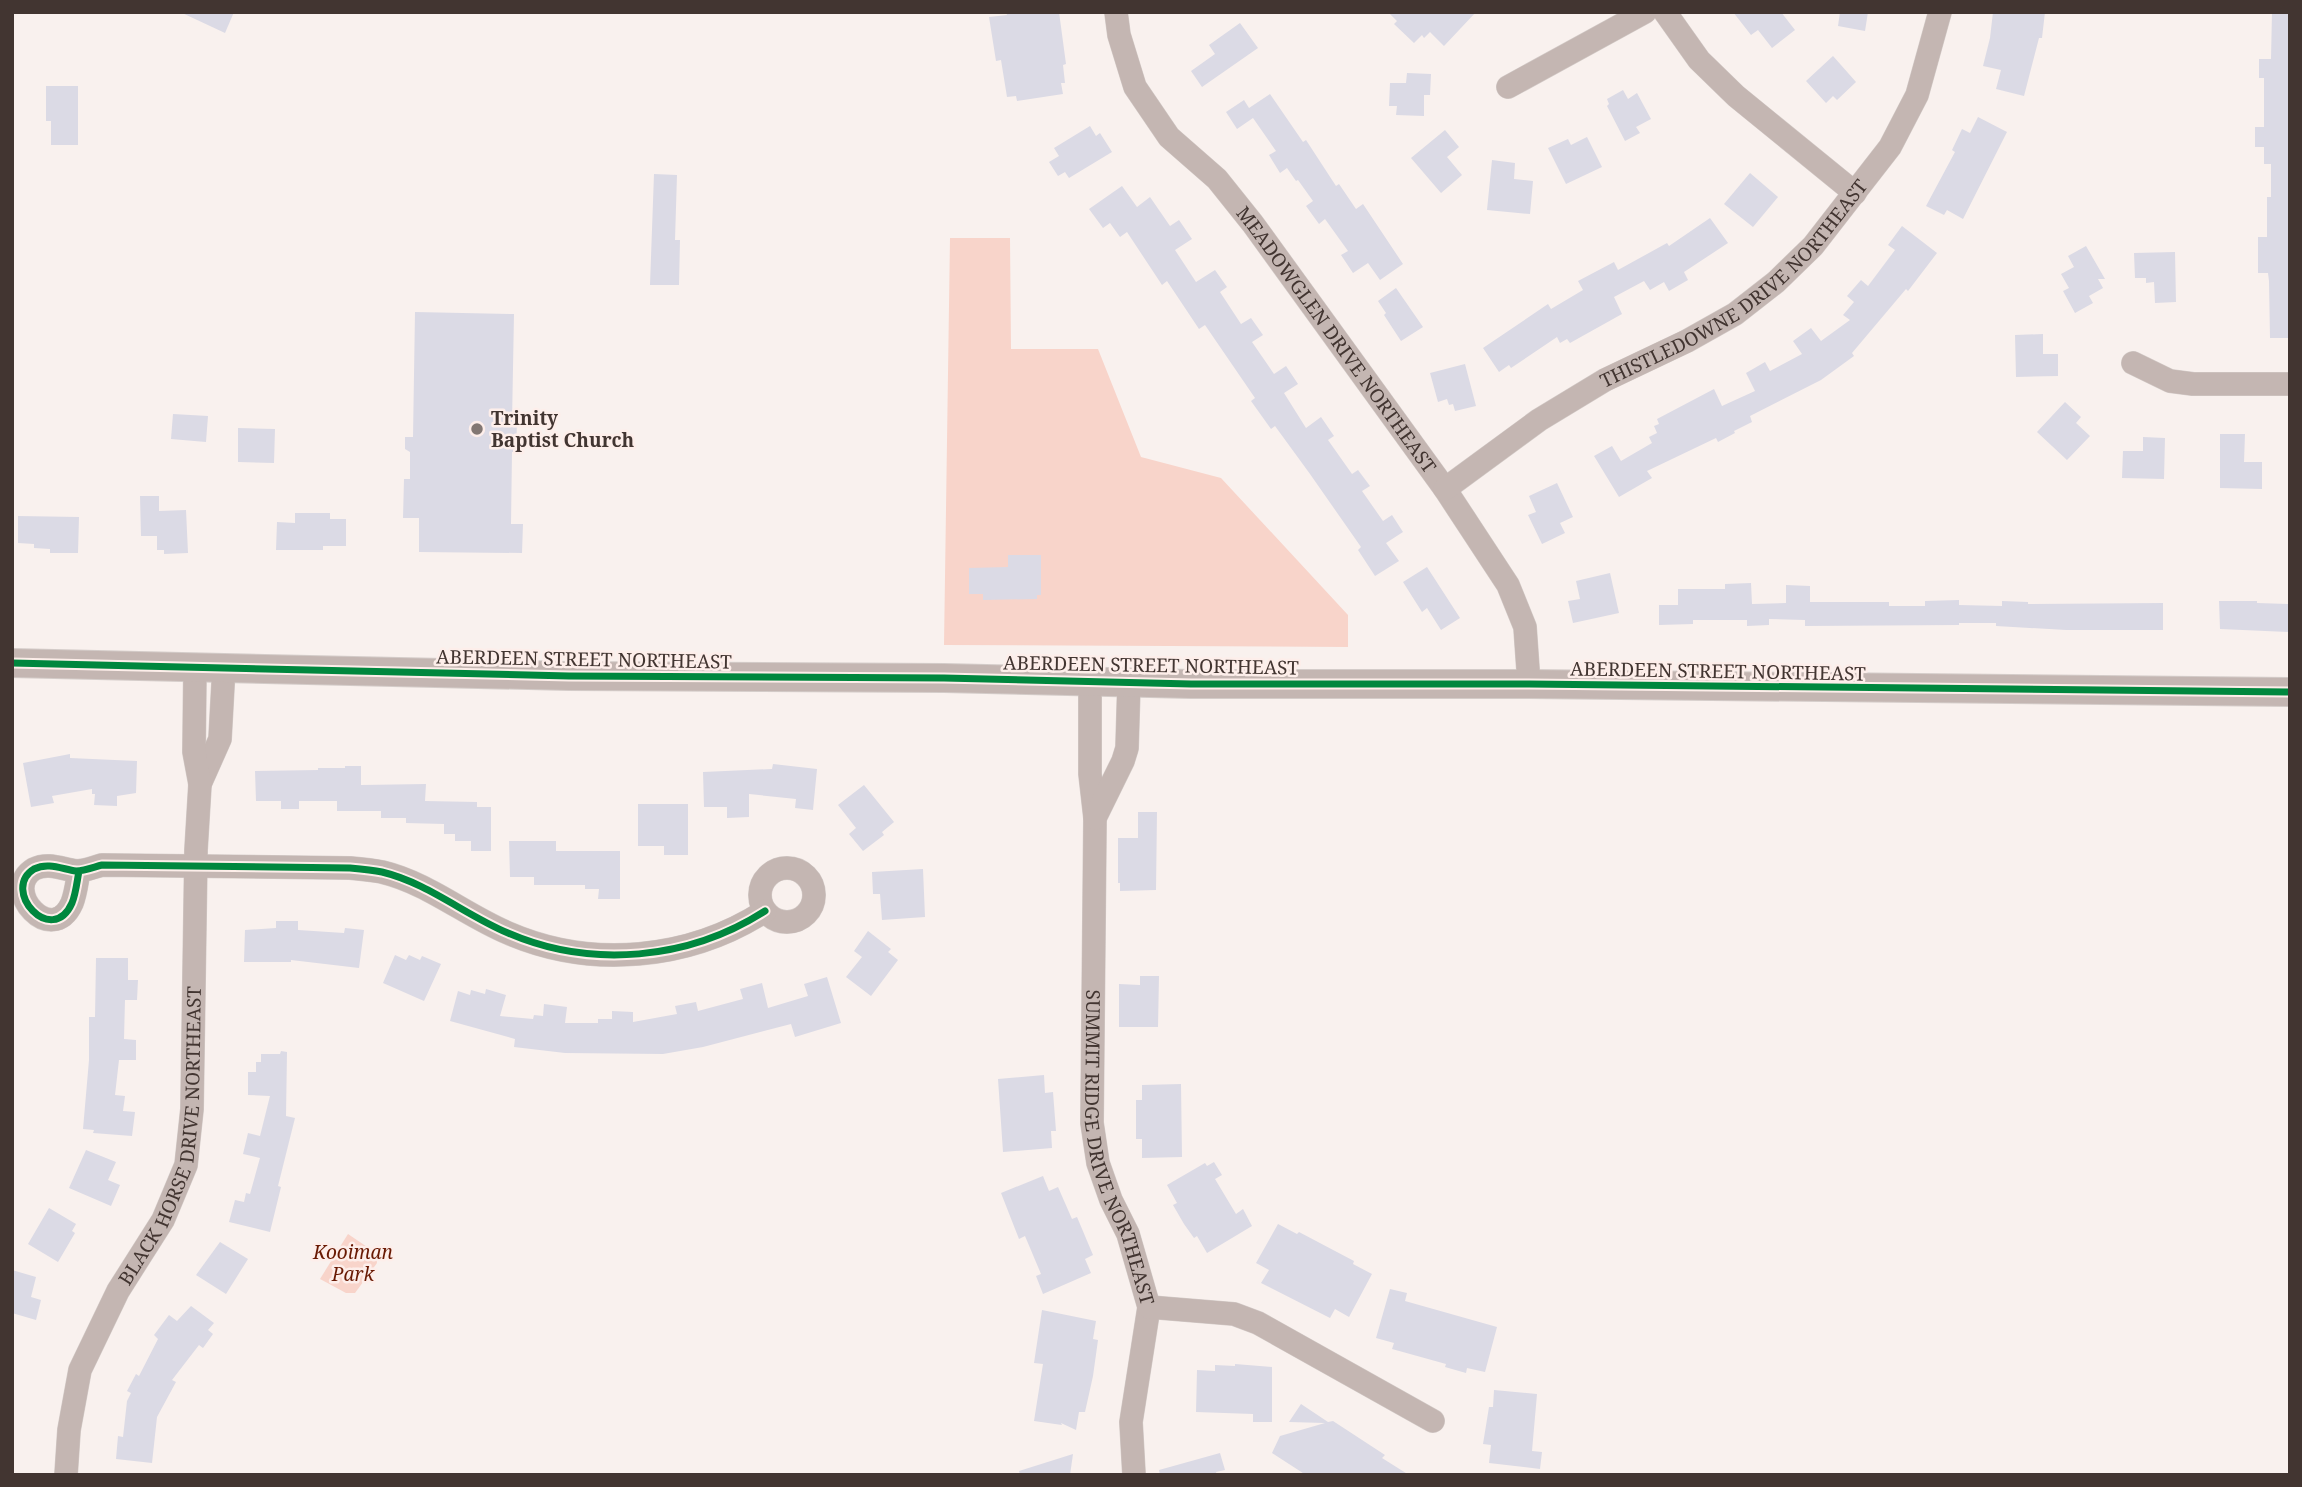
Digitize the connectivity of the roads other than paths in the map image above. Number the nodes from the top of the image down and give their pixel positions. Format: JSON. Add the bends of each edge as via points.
{"nodes":[{"id":1,"x":1116,"y":12,"type":"edge"},
{"id":2,"x":1644,"y":12,"type":"edge"},
{"id":3,"x":1665,"y":12,"type":"edge"},
{"id":4,"x":1940,"y":12,"type":"edge"},
{"id":5,"x":1508,"y":87,"type":"dead end"},
{"id":6,"x":1855,"y":193,"type":"junction"},
{"id":7,"x":2133,"y":363,"type":"dead end"},
{"id":8,"x":2290,"y":384,"type":"edge"},
{"id":9,"x":1445,"y":489,"type":"junction"},
{"id":10,"x":12,"y":663,"type":"edge"},
{"id":11,"x":195,"y":666,"type":"junction"},
{"id":12,"x":224,"y":666,"type":"junction"},
{"id":13,"x":1090,"y":681,"type":"junction"},
{"id":14,"x":1129,"y":682,"type":"junction"},
{"id":15,"x":1529,"y":684,"type":"junction"},
{"id":16,"x":2290,"y":692,"type":"edge"},
{"id":17,"x":200,"y":784,"type":"junction"},
{"id":18,"x":1095,"y":818,"type":"junction"},
{"id":19,"x":195,"y":865,"type":"junction"},
{"id":20,"x":79,"y":871,"type":"dead end"},
{"id":21,"x":765,"y":911,"type":"dead end"},
{"id":22,"x":1149,"y":1307,"type":"junction"},
{"id":23,"x":1433,"y":1421,"type":"dead end"},
{"id":24,"x":66,"y":1475,"type":"edge"},
{"id":25,"x":1134,"y":1475,"type":"edge"}],
"edges":[{"from":1,"to":9,"type":"street","name":"MEADOWGLEN DRIVE NORTHEAST","via":[[1135,87],[1169,137],[1217,179],[1253,224]]},
{"from":2,"to":5,"type":"street"},
{"from":3,"to":6,"type":"street","via":[[1699,60],[1736,96]]},
{"from":4,"to":6,"type":"street","name":"THISTLEDOWNE DRIVE NORTHEAST","via":[[1917,96],[1891,147]]},
{"from":6,"to":9,"type":"street","name":"THISTLEDOWNE DRIVE NORTHEAST","via":[[1813,246],[1735,314],[1605,380],[1539,420]]},
{"from":7,"to":8,"type":"street","via":[[2170,381]]},
{"from":9,"to":15,"type":"street","name":"MEADOWGLEN DRIVE NORTHEAST","via":[[1521,613]]},
{"from":10,"to":11,"type":"street","name":"ABERDEEN STREET NORTHEAST"},
{"from":11,"to":12,"type":"street","name":"ABERDEEN STREET NORTHEAST"},
{"from":11,"to":17,"type":"street","name":"BLACK HORSE DRIVE NORTHEAST","via":[[194,752]]},
{"from":12,"to":13,"type":"street","name":"ABERDEEN STREET NORTHEAST","via":[[569,676]]},
{"from":12,"to":17,"type":"street","name":"BLACK HORSE DRIVE NORTHEAST","via":[[220,739]]},
{"from":13,"to":14,"type":"street","name":"ABERDEEN STREET NORTHEAST"},
{"from":13,"to":18,"type":"street","name":"SUMMIT RIDGE DRIVE NORTHEAST"},
{"from":14,"to":15,"type":"street","name":"ABERDEEN STREET NORTHEAST"},
{"from":14,"to":18,"type":"street","name":"SUMMIT RIDGE DRIVE NORTHEAST","via":[[1127,748]]},
{"from":15,"to":16,"type":"street","name":"ABERDEEN STREET NORTHEAST"},
{"from":17,"to":19,"type":"street","name":"BLACK HORSE DRIVE NORTHEAST"},
{"from":18,"to":22,"type":"street","name":"SUMMIT RIDGE DRIVE NORTHEAST","via":[[1092,1123],[1098,1163],[1128,1234]]},
{"from":19,"to":20,"type":"street","via":[[102,865]]},
{"from":19,"to":21,"type":"street","via":[[383,872],[508,933],[558,950],[616,956],[677,950],[739,927]]},
{"from":19,"to":24,"type":"street","name":"BLACK HORSE DRIVE NORTHEAST","via":[[192,1109],[186,1165],[163,1220],[118,1291],[80,1370]]},
{"from":22,"to":23,"type":"street","via":[[1210,1310],[1258,1323]]},
{"from":22,"to":25,"type":"street","name":"SUMMIT RIDGE DRIVE NORTHEAST","via":[[1131,1422]]}]}
